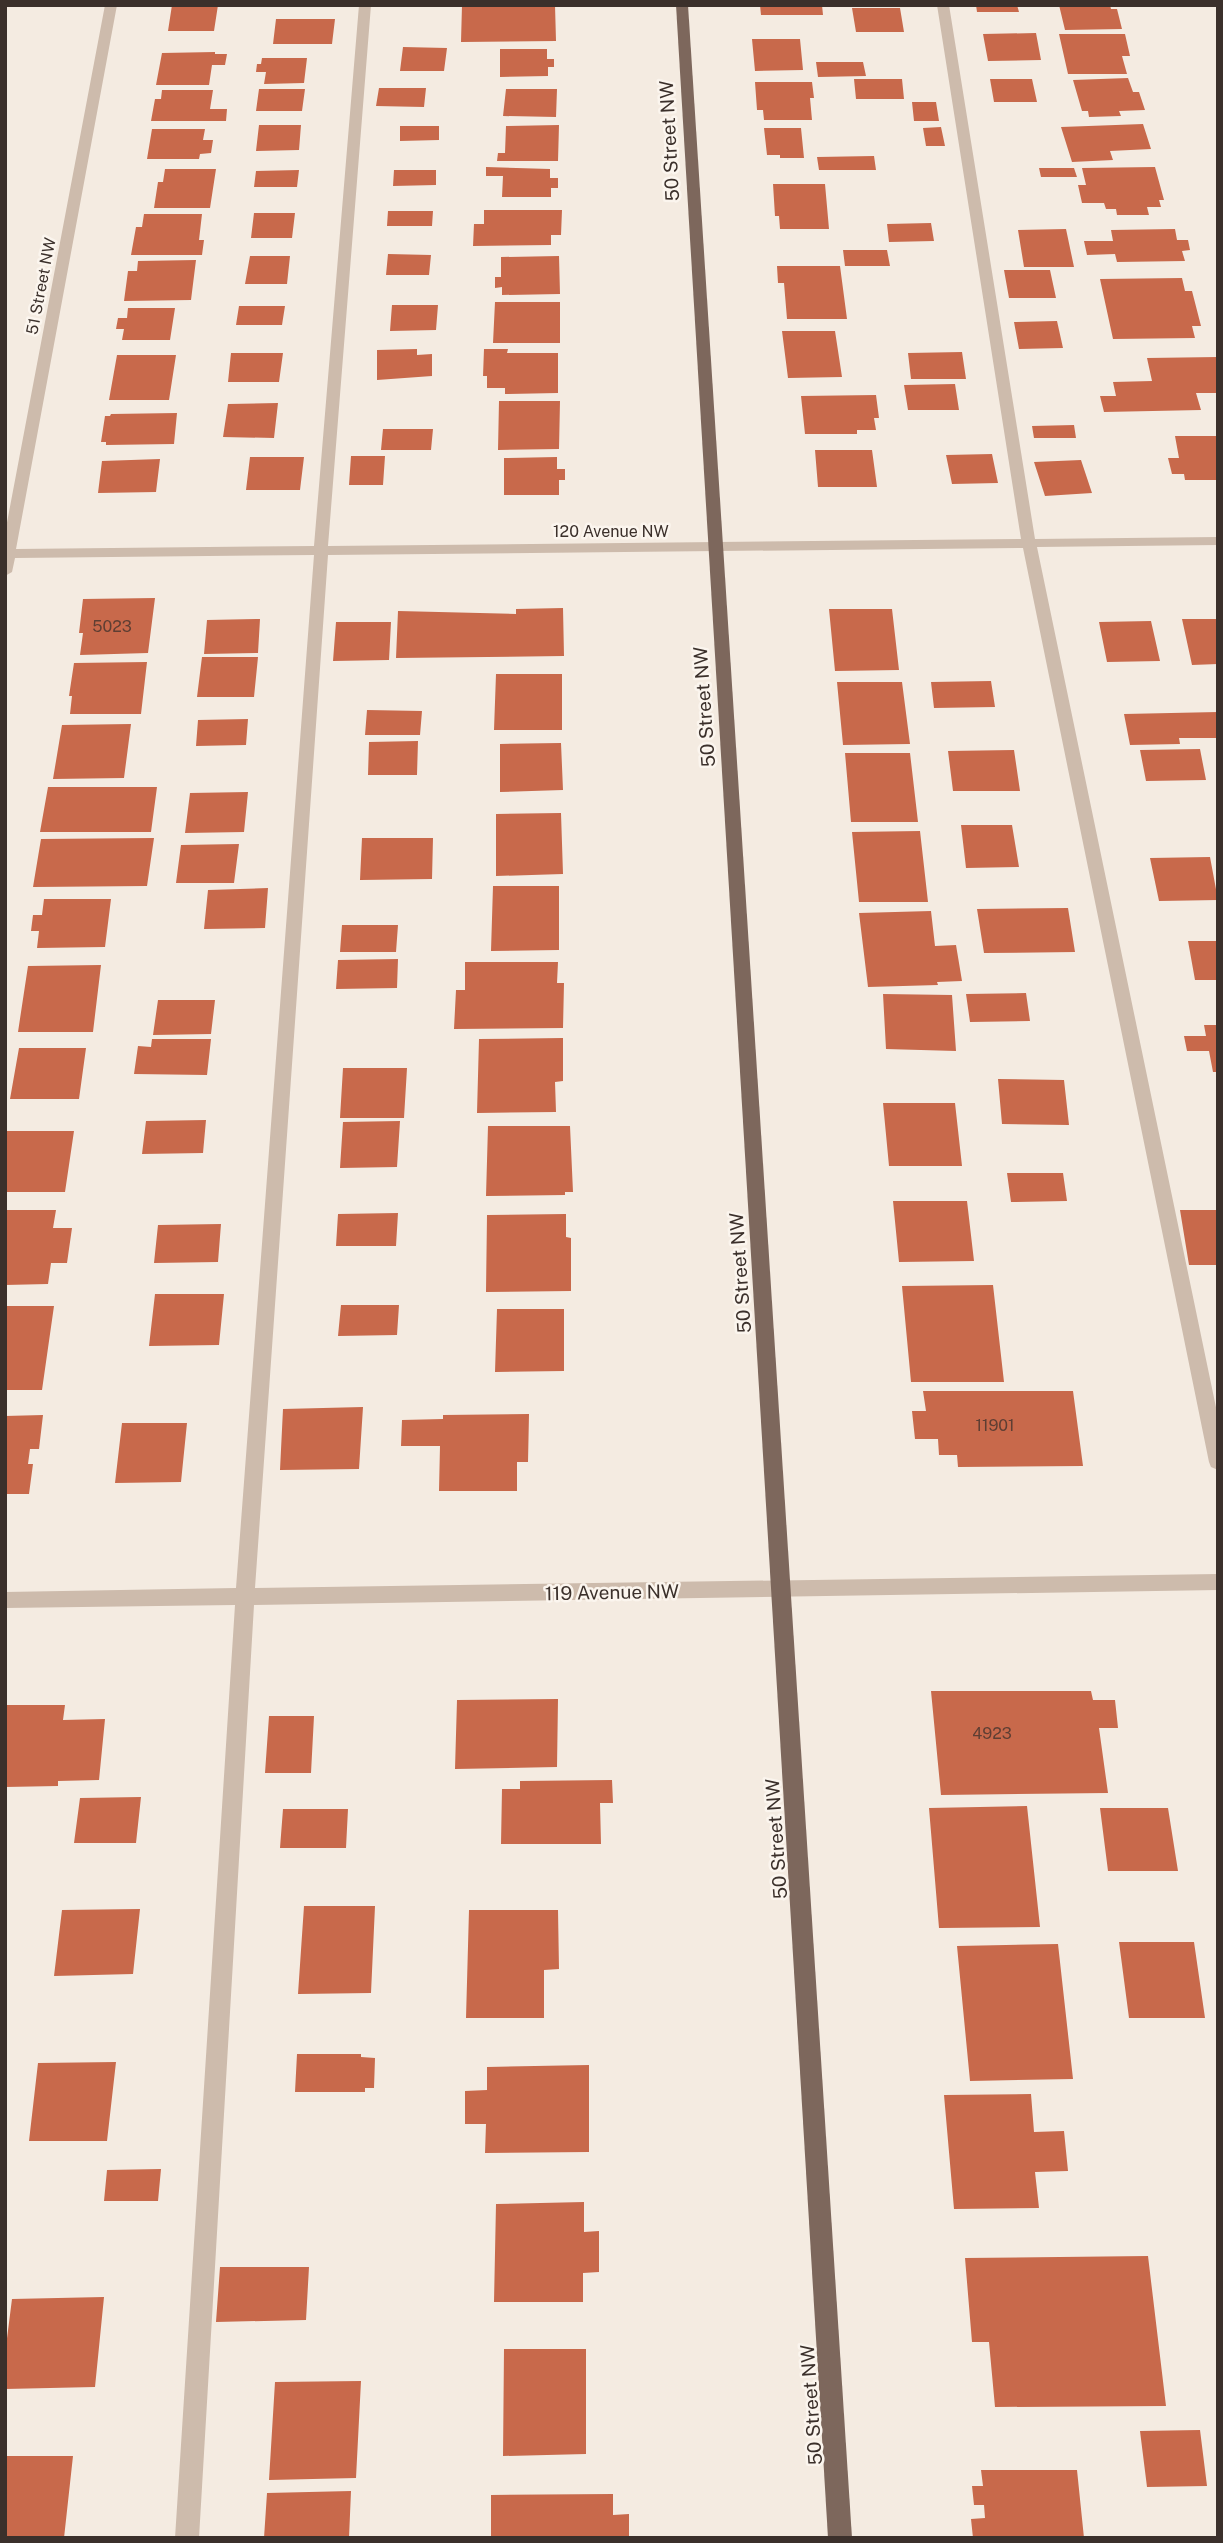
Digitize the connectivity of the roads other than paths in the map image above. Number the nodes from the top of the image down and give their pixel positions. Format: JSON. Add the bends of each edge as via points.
{"nodes":[{"id":1,"x":111,"y":5,"type":"edge"},
{"id":2,"x":365,"y":5,"type":"edge"},
{"id":3,"x":682,"y":5,"type":"edge"},
{"id":4,"x":943,"y":5,"type":"edge"},
{"id":5,"x":1218,"y":541,"type":"edge"},
{"id":6,"x":1029,"y":544,"type":"junction"},
{"id":7,"x":715,"y":548,"type":"junction"},
{"id":8,"x":321,"y":551,"type":"junction"},
{"id":9,"x":7,"y":554,"type":"edge"},
{"id":10,"x":5,"y":572,"type":"edge"},
{"id":11,"x":1218,"y":1462,"type":"edge"},
{"id":12,"x":1218,"y":1582,"type":"edge"},
{"id":13,"x":781,"y":1589,"type":"junction"},
{"id":14,"x":246,"y":1597,"type":"junction"},
{"id":15,"x":5,"y":1600,"type":"edge"},
{"id":16,"x":187,"y":2538,"type":"edge"},
{"id":17,"x":840,"y":2538,"type":"edge"}],
"edges":[{"from":1,"to":9,"type":"street","name":"51 Street NW"},
{"from":2,"to":8,"type":"street"},
{"from":3,"to":7,"type":"main road","name":"50 Street NW"},
{"from":4,"to":6,"type":"street"},
{"from":5,"to":6,"type":"street","name":"120 Avenue NW"},
{"from":6,"to":7,"type":"street","name":"120 Avenue NW"},
{"from":6,"to":11,"type":"street"},
{"from":7,"to":8,"type":"street","name":"120 Avenue NW"},
{"from":7,"to":13,"type":"main road","name":"50 Street NW"},
{"from":8,"to":9,"type":"street","name":"120 Avenue NW"},
{"from":8,"to":14,"type":"street"},
{"from":9,"to":10,"type":"street","name":"51 Street NW"},
{"from":12,"to":13,"type":"street","name":"119 Avenue NW"},
{"from":13,"to":14,"type":"street","name":"119 Avenue NW"},
{"from":13,"to":17,"type":"main road","name":"50 Street NW"},
{"from":14,"to":15,"type":"street","name":"119 Avenue NW"},
{"from":14,"to":16,"type":"street"}]}
